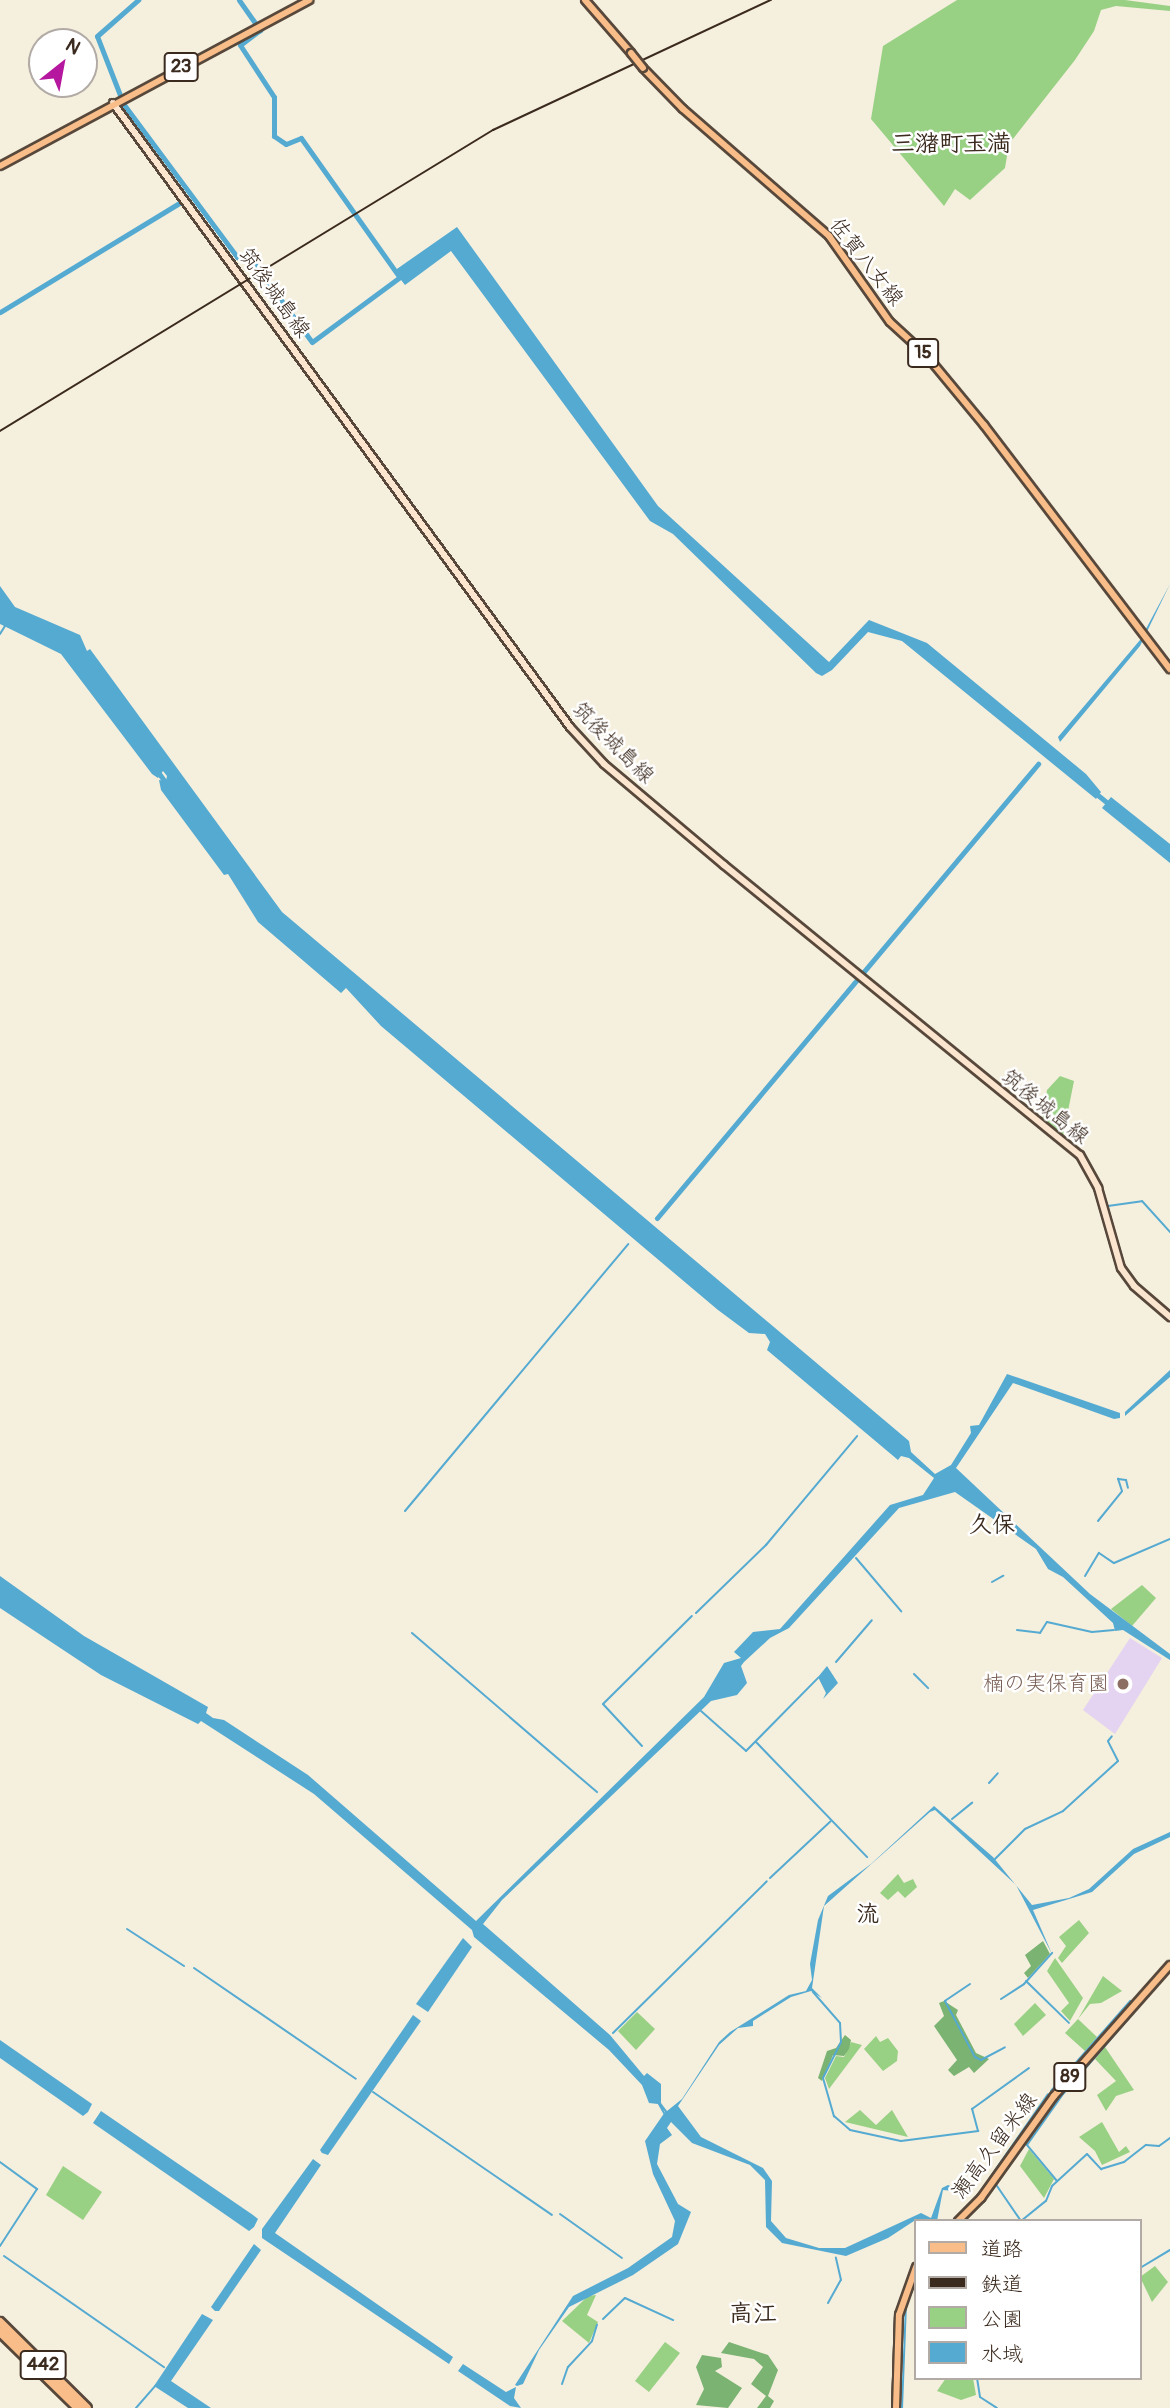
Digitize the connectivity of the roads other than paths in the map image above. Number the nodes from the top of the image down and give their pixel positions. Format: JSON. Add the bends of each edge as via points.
{"nodes":[{"id":1,"x":309,"y":0,"type":"edge"},
{"id":2,"x":585,"y":0,"type":"edge"},
{"id":3,"x":113,"y":103,"type":"junction"},
{"id":4,"x":0,"y":166,"type":"edge"},
{"id":5,"x":1170,"y":669,"type":"edge"},
{"id":6,"x":1170,"y":1317,"type":"edge"},
{"id":7,"x":1170,"y":1965,"type":"edge"},
{"id":8,"x":960,"y":2219,"type":"edge"},
{"id":9,"x":914,"y":2273,"type":"edge"},
{"id":10,"x":0,"y":2322,"type":"edge"},
{"id":11,"x":0,"y":2332,"type":"edge"},
{"id":12,"x":78,"y":2408,"type":"edge"},
{"id":13,"x":87,"y":2408,"type":"edge"},
{"id":14,"x":896,"y":2408,"type":"edge"}],
"edges":[{"from":1,"to":3,"type":"main road","number":"23"},
{"from":2,"to":5,"type":"main road","name":"佐賀八女線","number":"15","bridge":true,"via":[[683,109],[829,236],[890,322],[968,404]]},
{"from":3,"to":4,"type":"main road","number":"23"},
{"from":3,"to":6,"type":"main road","name":"筑後城島線","via":[[570,727],[604,764],[1080,1155],[1098,1188],[1121,1268],[1134,1286]]},
{"from":7,"to":8,"type":"main road","name":"瀬高久留米線","number":"89","via":[[1054,2096],[981,2198]]},
{"from":9,"to":14,"type":"main road","via":[[899,2315]]},
{"from":10,"to":13,"type":"highway","number":"442"},
{"from":11,"to":12,"type":"highway","number":"442"}]}
